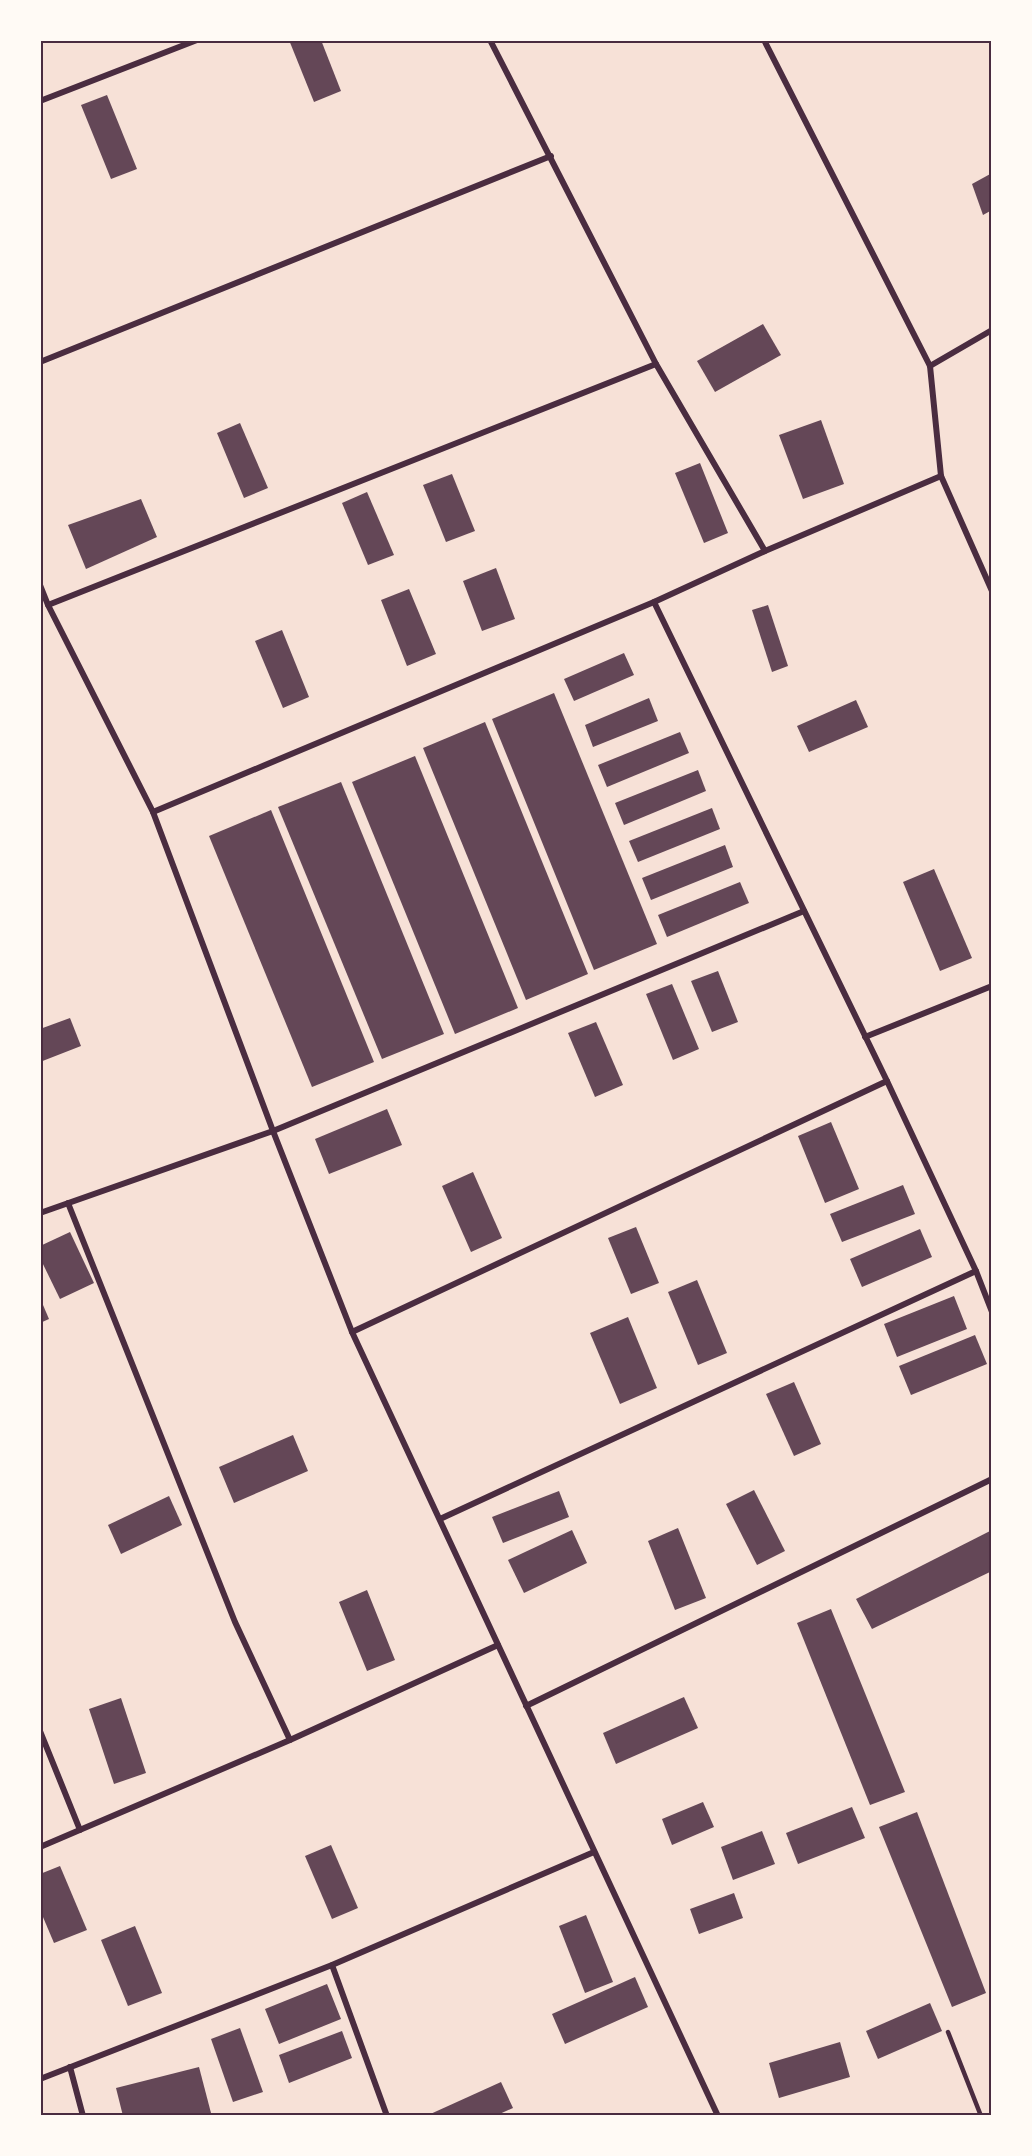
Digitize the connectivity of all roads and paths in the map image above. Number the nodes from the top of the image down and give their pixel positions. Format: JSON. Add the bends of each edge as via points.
{"nodes":[{"id":1,"x":197,"y":40,"type":"edge"},
{"id":2,"x":490,"y":40,"type":"edge"},
{"id":3,"x":764,"y":40,"type":"edge"},
{"id":4,"x":40,"y":101,"type":"edge"},
{"id":5,"x":550,"y":156,"type":"junction"},
{"id":6,"x":992,"y":330,"type":"edge"},
{"id":7,"x":40,"y":362,"type":"edge"},
{"id":8,"x":656,"y":364,"type":"junction"},
{"id":9,"x":930,"y":366,"type":"junction"},
{"id":10,"x":940,"y":476,"type":"junction"},
{"id":11,"x":765,"y":552,"type":"junction"},
{"id":12,"x":40,"y":585,"type":"edge"},
{"id":13,"x":992,"y":591,"type":"edge"},
{"id":14,"x":654,"y":602,"type":"junction"},
{"id":15,"x":48,"y":605,"type":"junction"},
{"id":16,"x":153,"y":812,"type":"junction"},
{"id":17,"x":804,"y":911,"type":"junction"},
{"id":18,"x":992,"y":986,"type":"edge"},
{"id":19,"x":865,"y":1037,"type":"junction"},
{"id":20,"x":887,"y":1081,"type":"junction"},
{"id":21,"x":273,"y":1131,"type":"junction"},
{"id":22,"x":68,"y":1203,"type":"junction"},
{"id":23,"x":40,"y":1213,"type":"edge"},
{"id":24,"x":976,"y":1271,"type":"junction"},
{"id":25,"x":992,"y":1312,"type":"edge"},
{"id":26,"x":352,"y":1332,"type":"junction"},
{"id":27,"x":992,"y":1479,"type":"edge"},
{"id":28,"x":440,"y":1519,"type":"junction"},
{"id":29,"x":498,"y":1645,"type":"junction"},
{"id":30,"x":526,"y":1706,"type":"junction"},
{"id":31,"x":40,"y":1731,"type":"edge"},
{"id":32,"x":290,"y":1740,"type":"junction"},
{"id":33,"x":80,"y":1830,"type":"junction"},
{"id":34,"x":40,"y":1847,"type":"edge"},
{"id":35,"x":594,"y":1852,"type":"junction"},
{"id":36,"x":332,"y":1965,"type":"junction"},
{"id":37,"x":948,"y":2032,"type":"dead end"},
{"id":38,"x":70,"y":2067,"type":"junction"},
{"id":39,"x":40,"y":2079,"type":"edge"},
{"id":40,"x":83,"y":2115,"type":"edge"},
{"id":41,"x":387,"y":2115,"type":"edge"},
{"id":42,"x":718,"y":2115,"type":"edge"},
{"id":43,"x":981,"y":2115,"type":"edge"}],
"edges":[{"from":1,"to":4,"type":"street"},
{"from":2,"to":5,"type":"street"},
{"from":3,"to":9,"type":"street"},
{"from":5,"to":7,"type":"street"},
{"from":5,"to":8,"type":"street"},
{"from":6,"to":9,"type":"street"},
{"from":8,"to":11,"type":"street"},
{"from":8,"to":15,"type":"street"},
{"from":9,"to":10,"type":"street"},
{"from":10,"to":11,"type":"street"},
{"from":10,"to":13,"type":"street"},
{"from":11,"to":14,"type":"street"},
{"from":12,"to":15,"type":"street"},
{"from":14,"to":16,"type":"street"},
{"from":14,"to":17,"type":"street"},
{"from":15,"to":16,"type":"street"},
{"from":16,"to":21,"type":"street"},
{"from":17,"to":19,"type":"street"},
{"from":17,"to":21,"type":"street"},
{"from":18,"to":19,"type":"street"},
{"from":19,"to":20,"type":"street"},
{"from":20,"to":24,"type":"street"},
{"from":20,"to":26,"type":"street"},
{"from":21,"to":22,"type":"street"},
{"from":21,"to":26,"type":"street"},
{"from":22,"to":23,"type":"street"},
{"from":22,"to":32,"type":"street","via":[[235,1622]]},
{"from":24,"to":25,"type":"street"},
{"from":24,"to":28,"type":"street"},
{"from":26,"to":28,"type":"street"},
{"from":27,"to":30,"type":"street"},
{"from":28,"to":29,"type":"street"},
{"from":29,"to":30,"type":"street"},
{"from":29,"to":32,"type":"street"},
{"from":30,"to":35,"type":"street"},
{"from":31,"to":33,"type":"street"},
{"from":32,"to":33,"type":"street"},
{"from":33,"to":34,"type":"street"},
{"from":35,"to":36,"type":"street"},
{"from":35,"to":42,"type":"street"},
{"from":36,"to":38,"type":"street"},
{"from":36,"to":41,"type":"street"},
{"from":37,"to":43,"type":"lane"},
{"from":38,"to":39,"type":"street"},
{"from":38,"to":40,"type":"street"}]}
